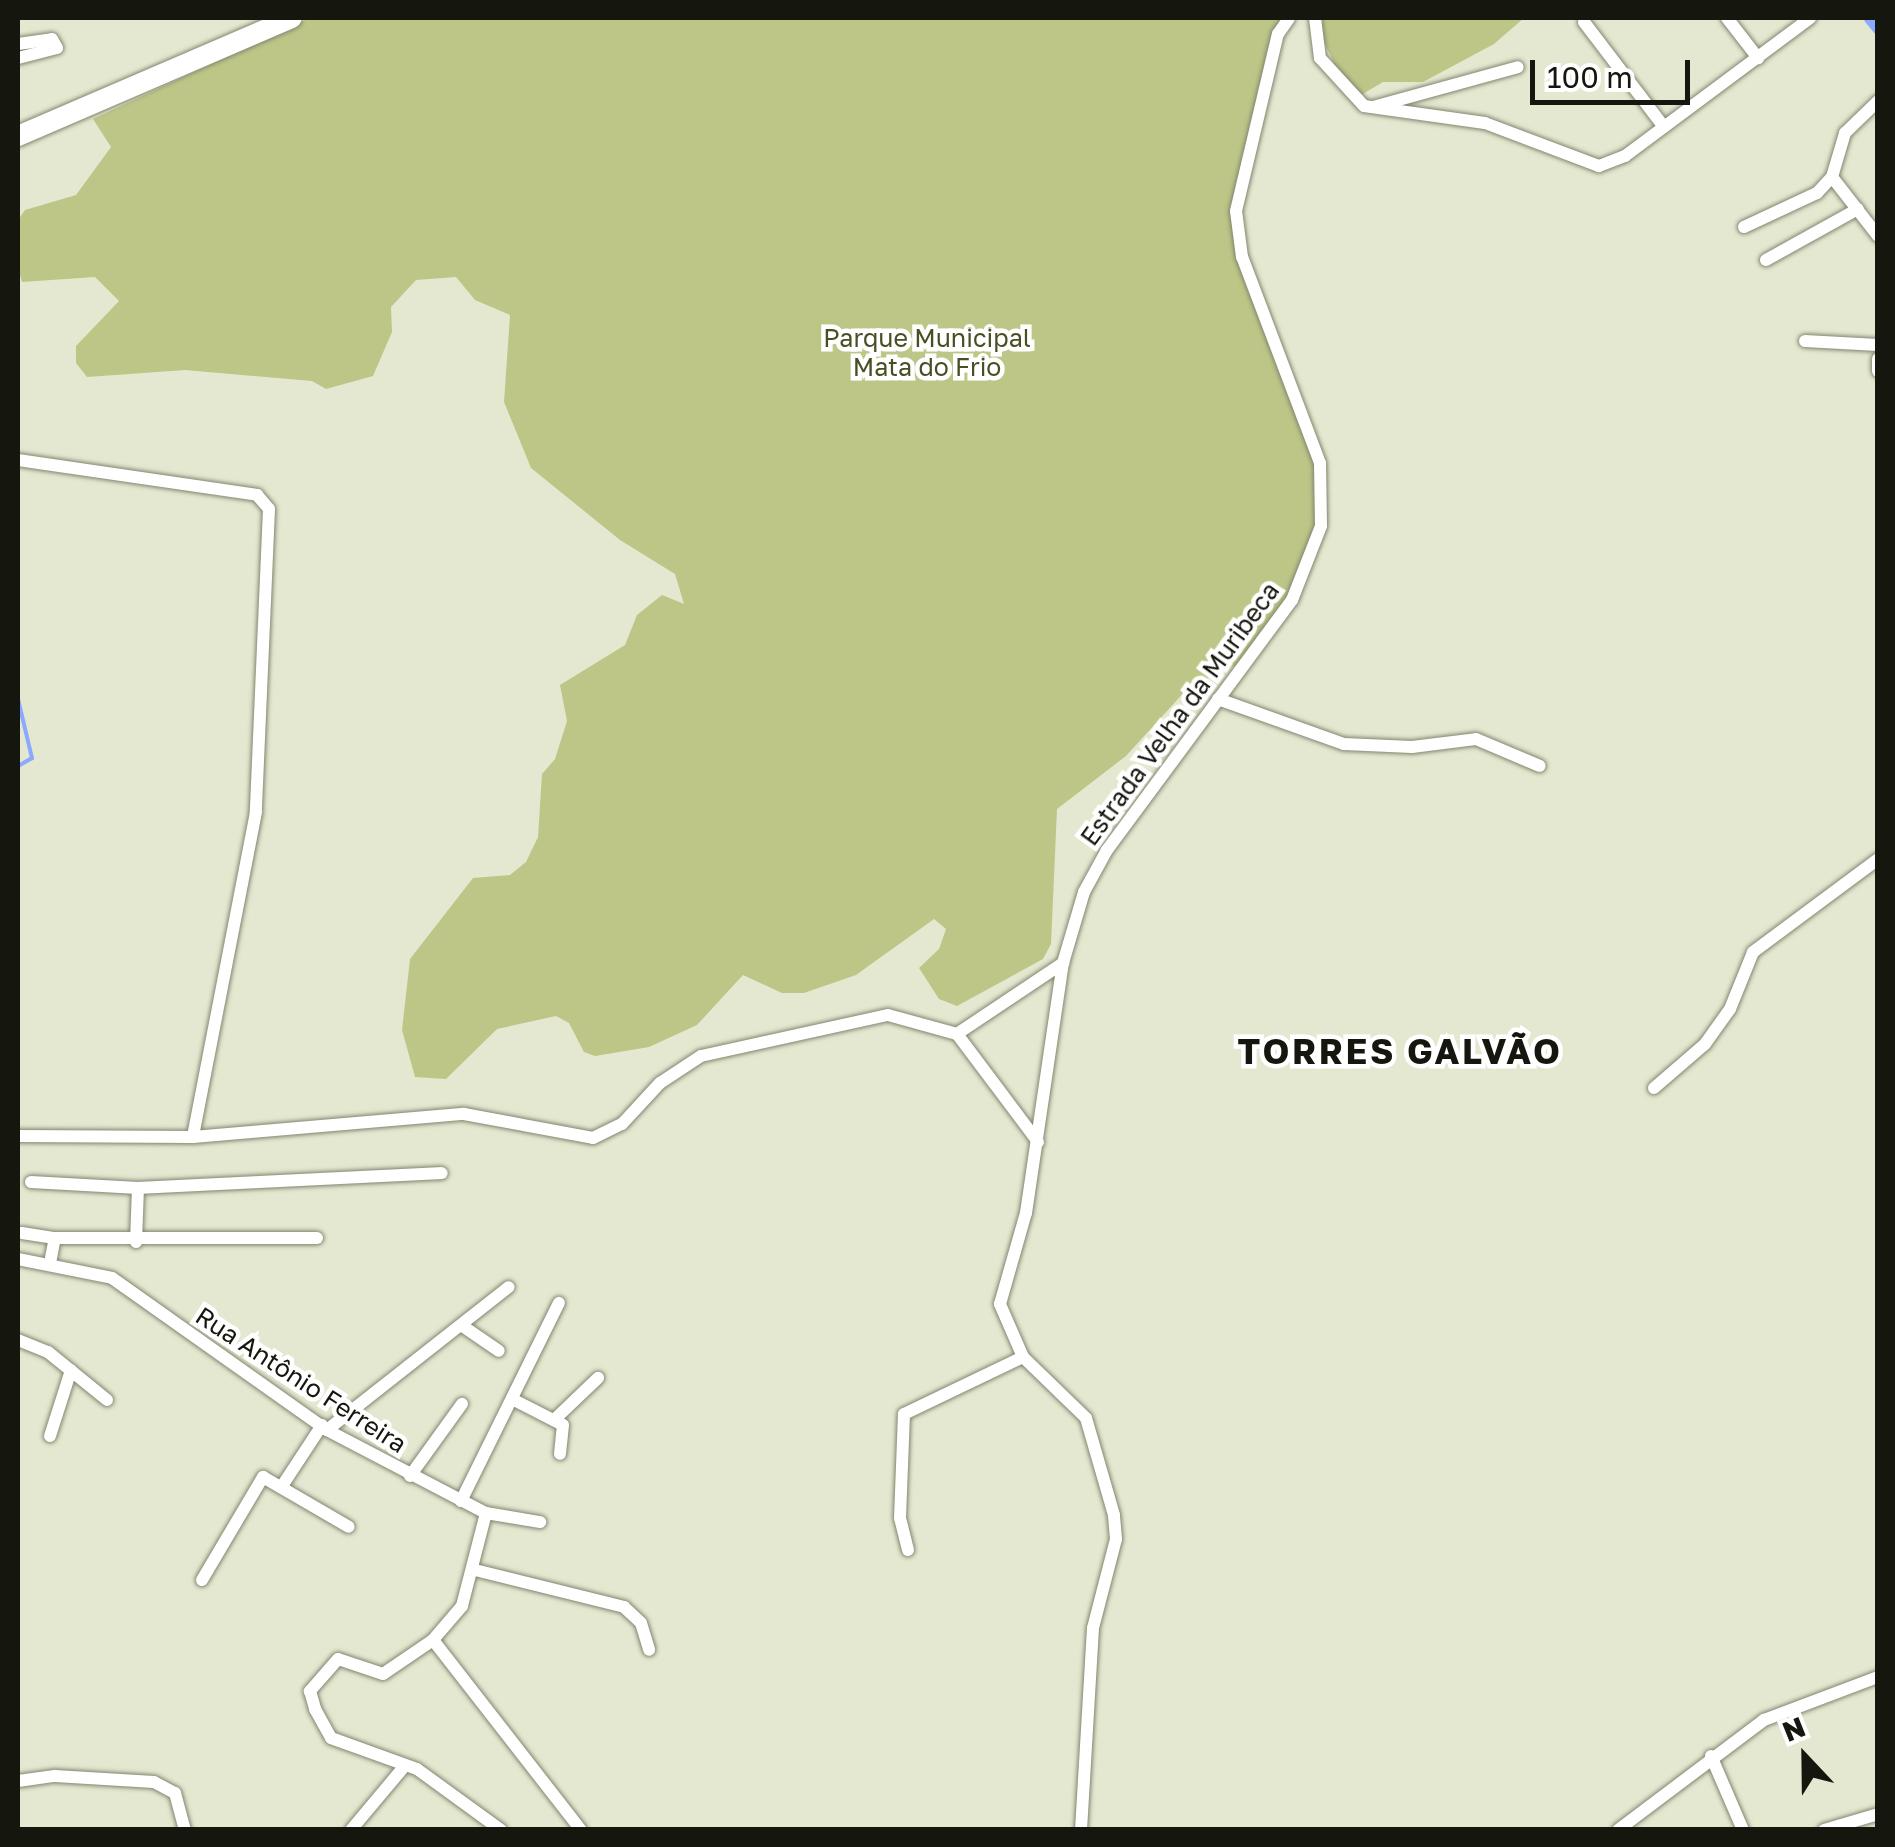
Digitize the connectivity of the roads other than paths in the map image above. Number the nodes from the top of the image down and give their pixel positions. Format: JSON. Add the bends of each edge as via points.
{"nodes":[{"id":1,"x":292,"y":18,"type":"edge"},
{"id":2,"x":1290,"y":18,"type":"edge"},
{"id":3,"x":1315,"y":18,"type":"edge"},
{"id":4,"x":1727,"y":18,"type":"edge"},
{"id":5,"x":1810,"y":18,"type":"edge"},
{"id":6,"x":1584,"y":22,"type":"dead end"},
{"id":7,"x":18,"y":44,"type":"edge"},
{"id":8,"x":18,"y":58,"type":"edge"},
{"id":9,"x":1758,"y":58,"type":"junction"},
{"id":10,"x":1518,"y":67,"type":"dead end"},
{"id":11,"x":1878,"y":101,"type":"edge"},
{"id":12,"x":1370,"y":108,"type":"junction"},
{"id":13,"x":1664,"y":127,"type":"junction"},
{"id":14,"x":18,"y":136,"type":"edge"},
{"id":15,"x":1832,"y":176,"type":"junction"},
{"id":16,"x":1858,"y":208,"type":"junction"},
{"id":17,"x":1744,"y":226,"type":"dead end"},
{"id":18,"x":1878,"y":236,"type":"edge"},
{"id":19,"x":1766,"y":260,"type":"dead end"},
{"id":20,"x":1805,"y":341,"type":"dead end"},
{"id":21,"x":1878,"y":345,"type":"edge"},
{"id":22,"x":1878,"y":358,"type":"edge"},
{"id":23,"x":1878,"y":371,"type":"edge"},
{"id":24,"x":18,"y":460,"type":"edge"},
{"id":25,"x":1218,"y":699,"type":"junction"},
{"id":26,"x":1540,"y":766,"type":"dead end"},
{"id":27,"x":1878,"y":859,"type":"edge"},
{"id":28,"x":1063,"y":963,"type":"junction"},
{"id":29,"x":957,"y":1034,"type":"junction"},
{"id":30,"x":1654,"y":1088,"type":"dead end"},
{"id":31,"x":18,"y":1136,"type":"edge"},
{"id":32,"x":192,"y":1137,"type":"junction"},
{"id":33,"x":1038,"y":1142,"type":"junction"},
{"id":34,"x":442,"y":1173,"type":"dead end"},
{"id":35,"x":32,"y":1182,"type":"dead end"},
{"id":36,"x":138,"y":1188,"type":"junction"},
{"id":37,"x":22,"y":1234,"type":"dead end"},
{"id":38,"x":55,"y":1238,"type":"junction"},
{"id":39,"x":317,"y":1238,"type":"dead end"},
{"id":40,"x":136,"y":1242,"type":"junction"},
{"id":41,"x":18,"y":1259,"type":"edge"},
{"id":42,"x":50,"y":1263,"type":"junction"},
{"id":43,"x":510,"y":1288,"type":"dead end"},
{"id":44,"x":559,"y":1303,"type":"dead end"},
{"id":45,"x":464,"y":1327,"type":"junction"},
{"id":46,"x":18,"y":1340,"type":"edge"},
{"id":47,"x":499,"y":1351,"type":"dead end"},
{"id":48,"x":1022,"y":1357,"type":"junction"},
{"id":49,"x":71,"y":1370,"type":"junction"},
{"id":50,"x":598,"y":1378,"type":"dead end"},
{"id":51,"x":512,"y":1399,"type":"junction"},
{"id":52,"x":107,"y":1400,"type":"dead end"},
{"id":53,"x":462,"y":1404,"type":"dead end"},
{"id":54,"x":554,"y":1420,"type":"junction"},
{"id":55,"x":324,"y":1428,"type":"junction"},
{"id":56,"x":50,"y":1436,"type":"dead end"},
{"id":57,"x":560,"y":1454,"type":"dead end"},
{"id":58,"x":410,"y":1476,"type":"junction"},
{"id":59,"x":282,"y":1486,"type":"junction"},
{"id":60,"x":462,"y":1501,"type":"junction"},
{"id":61,"x":486,"y":1512,"type":"junction"},
{"id":62,"x":540,"y":1522,"type":"dead end"},
{"id":63,"x":349,"y":1527,"type":"dead end"},
{"id":64,"x":908,"y":1550,"type":"dead end"},
{"id":65,"x":476,"y":1570,"type":"junction"},
{"id":66,"x":202,"y":1580,"type":"dead end"},
{"id":67,"x":433,"y":1640,"type":"junction"},
{"id":68,"x":650,"y":1650,"type":"dead end"},
{"id":69,"x":1878,"y":1677,"type":"edge"},
{"id":70,"x":1711,"y":1756,"type":"junction"},
{"id":71,"x":402,"y":1768,"type":"junction"},
{"id":72,"x":18,"y":1781,"type":"edge"},
{"id":73,"x":1878,"y":1814,"type":"edge"},
{"id":74,"x":185,"y":1830,"type":"edge"},
{"id":75,"x":351,"y":1830,"type":"edge"},
{"id":76,"x":500,"y":1830,"type":"edge"},
{"id":77,"x":581,"y":1830,"type":"edge"},
{"id":78,"x":1081,"y":1830,"type":"edge"},
{"id":79,"x":1618,"y":1830,"type":"edge"},
{"id":80,"x":1743,"y":1830,"type":"edge"},
{"id":81,"x":1824,"y":1830,"type":"edge"}],
"edges":[{"from":1,"to":14,"type":"main road"},
{"from":2,"to":25,"type":"street","name":"Estrada Velha da Muribeca","via":[[1278,34],[1236,211],[1242,257],[1320,463],[1321,526],[1292,600]]},
{"from":3,"to":12,"type":"street","via":[[1320,58],[1338,84]]},
{"from":4,"to":9,"type":"street"},
{"from":5,"to":9,"type":"street"},
{"from":6,"to":13,"type":"street"},
{"from":7,"to":8,"type":"street","via":[[50,38],[57,48]]},
{"from":9,"to":13,"type":"street"},
{"from":10,"to":12,"type":"street"},
{"from":11,"to":15,"type":"street","via":[[1845,132]]},
{"from":12,"to":13,"type":"street","via":[[1486,123],[1599,166],[1610,166]]},
{"from":15,"to":16,"type":"street"},
{"from":15,"to":17,"type":"street","via":[[1796,205]]},
{"from":16,"to":18,"type":"street"},
{"from":16,"to":19,"type":"street"},
{"from":20,"to":21,"type":"street"},
{"from":22,"to":23,"type":"street"},
{"from":24,"to":32,"type":"street","via":[[257,495],[269,509],[256,812]]},
{"from":25,"to":26,"type":"street","via":[[1344,744],[1412,747],[1476,739]]},
{"from":25,"to":28,"type":"street","name":"Estrada Velha da Muribeca","via":[[1107,850],[1084,892]]},
{"from":27,"to":30,"type":"street","via":[[1752,952],[1730,1009],[1705,1044]]},
{"from":28,"to":29,"type":"street"},
{"from":28,"to":33,"type":"street","name":"Estrada Velha da Muribeca"},
{"from":29,"to":32,"type":"street","via":[[867,1016],[782,1042],[701,1056],[660,1084],[622,1124],[592,1138],[464,1114]]},
{"from":29,"to":33,"type":"street"},
{"from":31,"to":32,"type":"street"},
{"from":33,"to":48,"type":"street","name":"Estrada Velha da Muribeca","via":[[1000,1304]]},
{"from":34,"to":36,"type":"street"},
{"from":35,"to":36,"type":"street"},
{"from":36,"to":40,"type":"street"},
{"from":37,"to":38,"type":"street"},
{"from":38,"to":40,"type":"street"},
{"from":38,"to":42,"type":"street"},
{"from":39,"to":40,"type":"street"},
{"from":41,"to":42,"type":"street","name":"Rua Antônio Ferreira"},
{"from":42,"to":55,"type":"street","name":"Rua Antônio Ferreira","via":[[112,1278]]},
{"from":43,"to":45,"type":"street"},
{"from":44,"to":51,"type":"street"},
{"from":45,"to":47,"type":"street"},
{"from":45,"to":55,"type":"street"},
{"from":46,"to":49,"type":"street"},
{"from":48,"to":64,"type":"street","via":[[904,1414],[900,1518]]},
{"from":48,"to":78,"type":"street","name":"Estrada Velha da Muribeca","via":[[1086,1418],[1116,1539],[1095,1612]]},
{"from":49,"to":52,"type":"street"},
{"from":49,"to":56,"type":"street"},
{"from":50,"to":54,"type":"street"},
{"from":51,"to":54,"type":"street"},
{"from":51,"to":60,"type":"street"},
{"from":53,"to":58,"type":"street"},
{"from":54,"to":57,"type":"street","via":[[565,1429]]},
{"from":55,"to":58,"type":"street","name":"Rua Antônio Ferreira"},
{"from":55,"to":59,"type":"street"},
{"from":58,"to":60,"type":"street","name":"Rua Antônio Ferreira"},
{"from":59,"to":63,"type":"street"},
{"from":59,"to":66,"type":"street","via":[[262,1477]]},
{"from":60,"to":61,"type":"street","name":"Rua Antônio Ferreira"},
{"from":61,"to":62,"type":"street","name":"Rua Antônio Ferreira"},
{"from":61,"to":65,"type":"street"},
{"from":65,"to":67,"type":"street","via":[[462,1606]]},
{"from":65,"to":68,"type":"street","via":[[624,1607],[641,1623]]},
{"from":67,"to":71,"type":"street","via":[[383,1674],[338,1659],[310,1692],[331,1738]]},
{"from":67,"to":77,"type":"street"},
{"from":69,"to":70,"type":"street","via":[[1794,1704]]},
{"from":70,"to":79,"type":"street"},
{"from":70,"to":80,"type":"street"},
{"from":71,"to":75,"type":"street"},
{"from":71,"to":76,"type":"street","via":[[417,1768]]},
{"from":72,"to":74,"type":"street","via":[[54,1776],[154,1782],[180,1802]]},
{"from":73,"to":81,"type":"street"}]}
